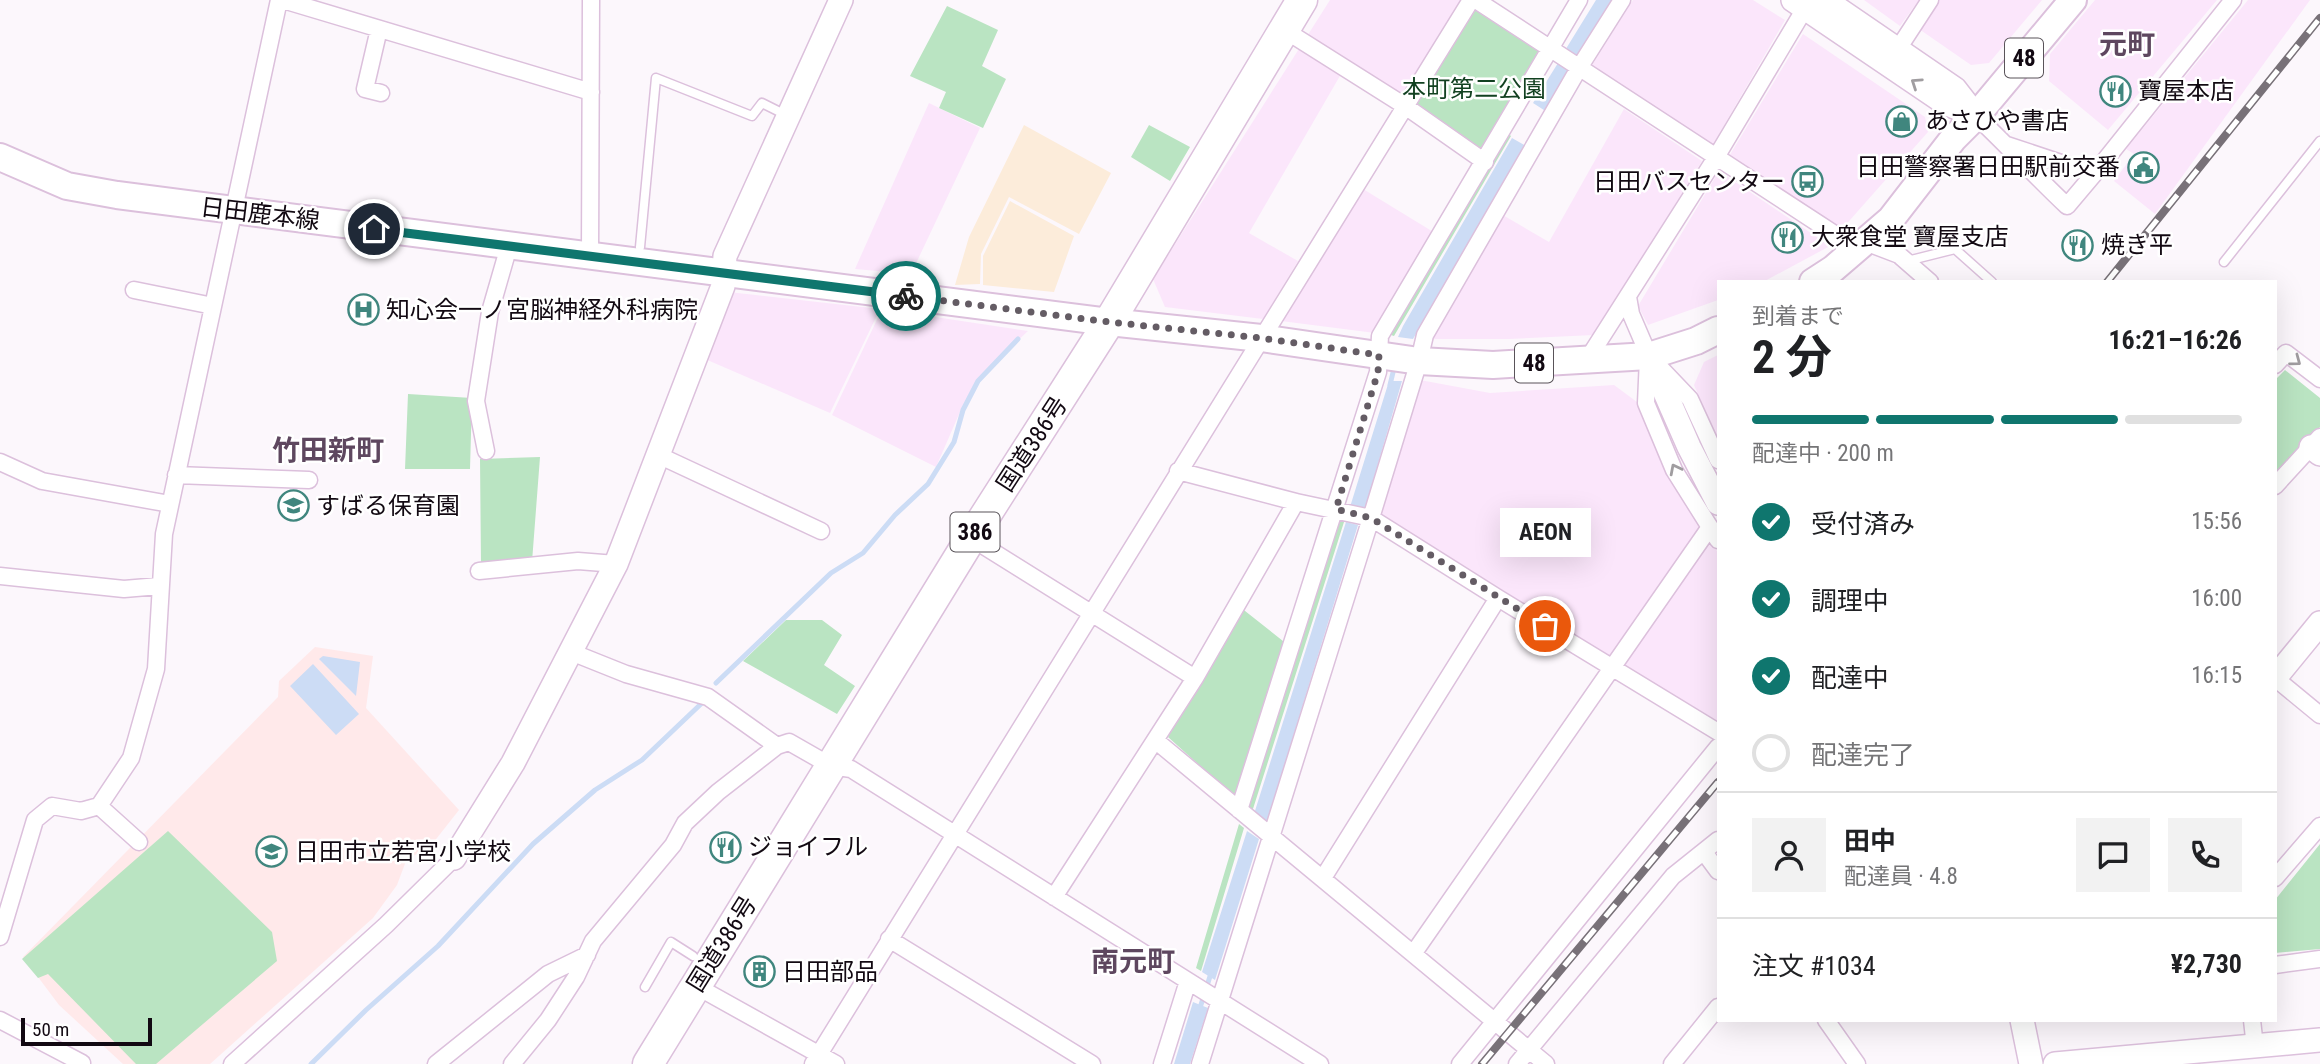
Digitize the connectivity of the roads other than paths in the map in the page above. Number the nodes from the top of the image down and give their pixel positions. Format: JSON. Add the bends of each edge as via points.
{"nodes":[{"id":1,"x":281,"y":0,"type":"edge"},
{"id":2,"x":590,"y":0,"type":"edge"},
{"id":3,"x":841,"y":0,"type":"edge"},
{"id":4,"x":1302,"y":0,"type":"edge"},
{"id":5,"x":1473,"y":0,"type":"edge"},
{"id":6,"x":1579,"y":0,"type":"edge"},
{"id":7,"x":1622,"y":0,"type":"edge"},
{"id":8,"x":1930,"y":0,"type":"edge"},
{"id":9,"x":2073,"y":0,"type":"edge"},
{"id":10,"x":2232,"y":0,"type":"edge"},
{"id":11,"x":1808,"y":2,"type":"edge"},
{"id":12,"x":379,"y":29,"type":"junction"},
{"id":13,"x":1283,"y":29,"type":"junction"},
{"id":14,"x":1550,"y":49,"type":"junction"},
{"id":15,"x":1898,"y":49,"type":"junction"},
{"id":16,"x":1579,"y":68,"type":"junction"},
{"id":17,"x":591,"y":92,"type":"junction"},
{"id":18,"x":381,"y":93,"type":"dead end"},
{"id":19,"x":1405,"y":106,"type":"junction"},
{"id":20,"x":788,"y":116,"type":"junction"},
{"id":21,"x":1976,"y":116,"type":"junction"},
{"id":22,"x":2320,"y":141,"type":"edge"},
{"id":23,"x":2007,"y":145,"type":"junction"},
{"id":24,"x":0,"y":157,"type":"edge"},
{"id":25,"x":1716,"y":159,"type":"junction"},
{"id":26,"x":1485,"y":162,"type":"junction"},
{"id":27,"x":2094,"y":174,"type":"junction"},
{"id":28,"x":234,"y":211,"type":"junction"},
{"id":29,"x":1865,"y":242,"type":"junction"},
{"id":30,"x":509,"y":246,"type":"junction"},
{"id":31,"x":640,"y":247,"type":"dead end"},
{"id":32,"x":590,"y":257,"type":"junction"},
{"id":33,"x":1907,"y":261,"type":"junction"},
{"id":34,"x":2224,"y":262,"type":"dead end"},
{"id":35,"x":724,"y":273,"type":"junction"},
{"id":36,"x":1816,"y":280,"type":"edge"},
{"id":37,"x":1928,"y":280,"type":"edge"},
{"id":38,"x":1990,"y":280,"type":"edge"},
{"id":39,"x":134,"y":290,"type":"dead end"},
{"id":40,"x":1628,"y":297,"type":"junction"},
{"id":41,"x":213,"y":306,"type":"junction"},
{"id":42,"x":1109,"y":322,"type":"junction"},
{"id":43,"x":1717,"y":330,"type":"edge"},
{"id":44,"x":1261,"y":338,"type":"junction"},
{"id":45,"x":1379,"y":355,"type":"junction"},
{"id":46,"x":1649,"y":356,"type":"junction"},
{"id":47,"x":1587,"y":360,"type":"junction"},
{"id":48,"x":1419,"y":361,"type":"junction"},
{"id":49,"x":2277,"y":363,"type":"edge"},
{"id":50,"x":2320,"y":379,"type":"edge"},
{"id":51,"x":2317,"y":446,"type":"edge"},
{"id":52,"x":486,"y":451,"type":"dead end"},
{"id":53,"x":658,"y":455,"type":"junction"},
{"id":54,"x":1717,"y":458,"type":"edge"},
{"id":55,"x":0,"y":462,"type":"edge"},
{"id":56,"x":1178,"y":471,"type":"junction"},
{"id":57,"x":176,"y":475,"type":"junction"},
{"id":58,"x":309,"y":480,"type":"dead end"},
{"id":59,"x":2277,"y":484,"type":"edge"},
{"id":60,"x":1717,"y":501,"type":"edge"},
{"id":61,"x":1296,"y":502,"type":"junction"},
{"id":62,"x":170,"y":504,"type":"junction"},
{"id":63,"x":1336,"y":509,"type":"junction"},
{"id":64,"x":1371,"y":518,"type":"junction"},
{"id":65,"x":821,"y":531,"type":"dead end"},
{"id":66,"x":1714,"y":533,"type":"edge"},
{"id":67,"x":971,"y":538,"type":"junction"},
{"id":68,"x":615,"y":564,"type":"junction"},
{"id":69,"x":479,"y":570,"type":"dead end"},
{"id":70,"x":0,"y":576,"type":"edge"},
{"id":71,"x":159,"y":586,"type":"junction"},
{"id":72,"x":1498,"y":598,"type":"junction"},
{"id":73,"x":1092,"y":613,"type":"junction"},
{"id":74,"x":2320,"y":623,"type":"edge"},
{"id":75,"x":571,"y":652,"type":"junction"},
{"id":76,"x":1614,"y":668,"type":"junction"},
{"id":77,"x":2277,"y":676,"type":"edge"},
{"id":78,"x":1195,"y":678,"type":"junction"},
{"id":79,"x":2277,"y":680,"type":"edge"},
{"id":80,"x":2320,"y":715,"type":"edge"},
{"id":81,"x":1717,"y":731,"type":"edge"},
{"id":82,"x":1155,"y":740,"type":"junction"},
{"id":83,"x":777,"y":746,"type":"junction"},
{"id":84,"x":1717,"y":748,"type":"edge"},
{"id":85,"x":831,"y":766,"type":"junction"},
{"id":86,"x":99,"y":806,"type":"junction"},
{"id":87,"x":1239,"y":810,"type":"junction"},
{"id":88,"x":2320,"y":826,"type":"edge"},
{"id":89,"x":953,"y":835,"type":"junction"},
{"id":90,"x":1272,"y":836,"type":"junction"},
{"id":91,"x":1717,"y":841,"type":"edge"},
{"id":92,"x":139,"y":842,"type":"dead end"},
{"id":93,"x":1704,"y":852,"type":"junction"},
{"id":94,"x":454,"y":858,"type":"joint"},
{"id":95,"x":1717,"y":870,"type":"edge"},
{"id":96,"x":2277,"y":876,"type":"edge"},
{"id":97,"x":1323,"y":878,"type":"junction"},
{"id":98,"x":1054,"y":897,"type":"junction"},
{"id":99,"x":0,"y":937,"type":"edge"},
{"id":100,"x":889,"y":939,"type":"junction"},
{"id":101,"x":1413,"y":954,"type":"junction"},
{"id":102,"x":587,"y":955,"type":"junction"},
{"id":103,"x":693,"y":956,"type":"dead end"},
{"id":104,"x":2320,"y":959,"type":"edge"},
{"id":105,"x":2277,"y":965,"type":"edge"},
{"id":106,"x":1188,"y":981,"type":"junction"},
{"id":107,"x":696,"y":986,"type":"junction"},
{"id":108,"x":645,"y":987,"type":"dead end"},
{"id":109,"x":1220,"y":1000,"type":"junction"},
{"id":110,"x":1717,"y":1008,"type":"edge"},
{"id":111,"x":0,"y":1020,"type":"edge"},
{"id":112,"x":1494,"y":1021,"type":"junction"},
{"id":113,"x":1827,"y":1022,"type":"edge"},
{"id":114,"x":2022,"y":1022,"type":"edge"},
{"id":115,"x":2252,"y":1022,"type":"edge"},
{"id":116,"x":2320,"y":1040,"type":"edge"},
{"id":117,"x":2255,"y":1047,"type":"junction"},
{"id":118,"x":1529,"y":1049,"type":"junction"},
{"id":119,"x":816,"y":1059,"type":"edge"},
{"id":120,"x":2181,"y":1059,"type":"edge"},
{"id":121,"x":82,"y":1063,"type":"edge"},
{"id":122,"x":232,"y":1064,"type":"edge"},
{"id":123,"x":436,"y":1064,"type":"edge"},
{"id":124,"x":512,"y":1064,"type":"edge"},
{"id":125,"x":648,"y":1064,"type":"edge"},
{"id":126,"x":836,"y":1064,"type":"edge"},
{"id":127,"x":1092,"y":1064,"type":"edge"},
{"id":128,"x":1162,"y":1064,"type":"edge"},
{"id":129,"x":1200,"y":1064,"type":"edge"},
{"id":130,"x":1320,"y":1064,"type":"edge"},
{"id":131,"x":1460,"y":1064,"type":"edge"},
{"id":132,"x":1517,"y":1064,"type":"edge"},
{"id":133,"x":1546,"y":1064,"type":"edge"},
{"id":134,"x":1672,"y":1064,"type":"edge"},
{"id":135,"x":1857,"y":1064,"type":"edge"},
{"id":136,"x":2031,"y":1064,"type":"edge"},
{"id":137,"x":2055,"y":1064,"type":"edge"}],
"edges":[{"from":1,"to":12,"type":"street"},
{"from":1,"to":28,"type":"street"},
{"from":2,"to":17,"type":"street"},
{"from":3,"to":20,"type":"street"},
{"from":4,"to":13,"type":"highway","name":"国道386号","number":"386"},
{"from":5,"to":14,"type":"street"},
{"from":5,"to":19,"type":"street"},
{"from":6,"to":14,"type":"street"},
{"from":7,"to":16,"type":"street"},
{"from":8,"to":15,"type":"street"},
{"from":9,"to":21,"type":"main road","number":"48"},
{"from":10,"to":27,"type":"street"},
{"from":11,"to":15,"type":"street"},
{"from":21,"to":11,"type":"street","one_way":true,"via":[[1945,103]]},
{"from":11,"to":25,"type":"street"},
{"from":12,"to":17,"type":"street"},
{"from":12,"to":18,"type":"street","via":[[365,89]]},
{"from":13,"to":19,"type":"street"},
{"from":13,"to":42,"type":"highway","name":"国道386号","number":"386"},
{"from":14,"to":16,"type":"street"},
{"from":14,"to":26,"type":"street"},
{"from":15,"to":21,"type":"street","via":[[1955,89]]},
{"from":16,"to":25,"type":"street"},
{"from":16,"to":48,"type":"street","via":[[1425,335]]},
{"from":17,"to":32,"type":"street"},
{"from":19,"to":26,"type":"street"},
{"from":19,"to":44,"type":"street"},
{"from":20,"to":31,"type":"lane","via":[[762,103],[752,116],[656,78]]},
{"from":20,"to":35,"type":"street","via":[[725,256]]},
{"from":21,"to":23,"type":"street"},
{"from":21,"to":29,"type":"main road","number":"48","via":[[1891,219]]},
{"from":22,"to":34,"type":"lane"},
{"from":23,"to":27,"type":"street"},
{"from":23,"to":27,"type":"street","via":[[2067,206]]},
{"from":24,"to":28,"type":"main road","name":"日田鹿本線","via":[[67,186]]},
{"from":25,"to":29,"type":"street","via":[[1842,239]]},
{"from":25,"to":40,"type":"street"},
{"from":26,"to":45,"type":"street","via":[[1380,336]]},
{"from":28,"to":30,"type":"main road","name":"日田鹿本線"},
{"from":28,"to":41,"type":"street"},
{"from":29,"to":33,"type":"street"},
{"from":29,"to":36,"type":"main road","number":"48"},
{"from":30,"to":32,"type":"main road","name":"日田鹿本線"},
{"from":30,"to":52,"type":"street","via":[[490,312],[476,401]]},
{"from":32,"to":35,"type":"main road","name":"日田鹿本線"},
{"from":33,"to":37,"type":"street"},
{"from":33,"to":38,"type":"lane","via":[[1955,249]]},
{"from":35,"to":42,"type":"main road","name":"日田鹿本線"},
{"from":35,"to":53,"type":"street"},
{"from":39,"to":41,"type":"street"},
{"from":40,"to":46,"type":"street","via":[[1630,314]]},
{"from":40,"to":47,"type":"street"},
{"from":41,"to":57,"type":"street"},
{"from":42,"to":44,"type":"main road","number":"48"},
{"from":42,"to":67,"type":"highway","name":"国道386号","number":"386"},
{"from":43,"to":46,"type":"main road","number":"48"},
{"from":44,"to":45,"type":"main road","number":"48"},
{"from":44,"to":56,"type":"street"},
{"from":45,"to":48,"type":"main road","number":"48"},
{"from":45,"to":63,"type":"street","via":[[1378,372]]},
{"from":46,"to":47,"type":"main road","number":"48"},
{"from":46,"to":54,"type":"street","via":[[1690,399]]},
{"from":46,"to":60,"type":"street"},
{"from":66,"to":46,"type":"street","one_way":true,"via":[[1673,468],[1646,402]]},
{"from":47,"to":48,"type":"main road","number":"48","via":[[1493,365]]},
{"from":48,"to":64,"type":"street"},
{"from":49,"to":50,"type":"street","one_way":true,"via":[[2286,353]]},
{"from":51,"to":59,"type":"street"},
{"from":53,"to":65,"type":"street"},
{"from":53,"to":68,"type":"street"},
{"from":55,"to":62,"type":"street","via":[[42,481]]},
{"from":56,"to":61,"type":"street"},
{"from":56,"to":73,"type":"street"},
{"from":57,"to":58,"type":"street"},
{"from":57,"to":62,"type":"street"},
{"from":61,"to":63,"type":"street"},
{"from":61,"to":78,"type":"street"},
{"from":62,"to":71,"type":"street"},
{"from":63,"to":64,"type":"street"},
{"from":63,"to":87,"type":"street"},
{"from":64,"to":72,"type":"street"},
{"from":64,"to":90,"type":"street"},
{"from":66,"to":76,"type":"street"},
{"from":67,"to":73,"type":"street"},
{"from":67,"to":85,"type":"highway","name":"国道386号","number":"386"},
{"from":68,"to":69,"type":"street","via":[[578,561]]},
{"from":68,"to":75,"type":"street"},
{"from":70,"to":71,"type":"street","via":[[124,589]]},
{"from":71,"to":86,"type":"street","via":[[156,668],[131,758]]},
{"from":72,"to":76,"type":"street"},
{"from":72,"to":97,"type":"street"},
{"from":73,"to":78,"type":"street"},
{"from":73,"to":89,"type":"street"},
{"from":74,"to":77,"type":"street"},
{"from":75,"to":83,"type":"street","via":[[626,674],[708,697]]},
{"from":75,"to":94,"type":"street","via":[[513,763]]},
{"from":76,"to":81,"type":"street"},
{"from":76,"to":101,"type":"street"},
{"from":78,"to":82,"type":"street"},
{"from":79,"to":80,"type":"street"},
{"from":82,"to":87,"type":"street"},
{"from":82,"to":98,"type":"street"},
{"from":83,"to":85,"type":"street","via":[[789,742]]},
{"from":83,"to":102,"type":"street","via":[[685,823],[673,845],[593,941]]},
{"from":84,"to":112,"type":"street"},
{"from":85,"to":89,"type":"street","via":[[851,769]]},
{"from":85,"to":107,"type":"highway","name":"国道386号","number":"386"},
{"from":86,"to":92,"type":"street"},
{"from":86,"to":99,"type":"street","via":[[80,811],[52,806],[35,820]]},
{"from":87,"to":90,"type":"street"},
{"from":88,"to":96,"type":"street"},
{"from":89,"to":98,"type":"street"},
{"from":89,"to":100,"type":"street"},
{"from":90,"to":97,"type":"street"},
{"from":90,"to":109,"type":"street"},
{"from":91,"to":93,"type":"street"},
{"from":93,"to":95,"type":"street"},
{"from":93,"to":118,"type":"street","via":[[1673,876]]},
{"from":94,"to":122,"type":"street"},
{"from":97,"to":101,"type":"street"},
{"from":98,"to":106,"type":"street"},
{"from":100,"to":119,"type":"street"},
{"from":100,"to":127,"type":"street"},
{"from":101,"to":112,"type":"street"},
{"from":102,"to":123,"type":"street","via":[[548,974]]},
{"from":102,"to":124,"type":"street","via":[[548,1020]]},
{"from":103,"to":108,"type":"lane","via":[[671,942]]},
{"from":104,"to":105,"type":"street"},
{"from":106,"to":109,"type":"street"},
{"from":106,"to":128,"type":"street"},
{"from":107,"to":119,"type":"street"},
{"from":107,"to":125,"type":"highway","name":"国道386号","number":"386"},
{"from":109,"to":129,"type":"street"},
{"from":109,"to":130,"type":"street"},
{"from":110,"to":134,"type":"street"},
{"from":111,"to":121,"type":"street"},
{"from":112,"to":118,"type":"street"},
{"from":112,"to":131,"type":"street"},
{"from":113,"to":135,"type":"street"},
{"from":114,"to":136,"type":"street"},
{"from":115,"to":117,"type":"street"},
{"from":116,"to":117,"type":"street"},
{"from":117,"to":120,"type":"street"},
{"from":118,"to":132,"type":"street"},
{"from":118,"to":133,"type":"street"},
{"from":119,"to":126,"type":"street"},
{"from":120,"to":137,"type":"street"}]}
